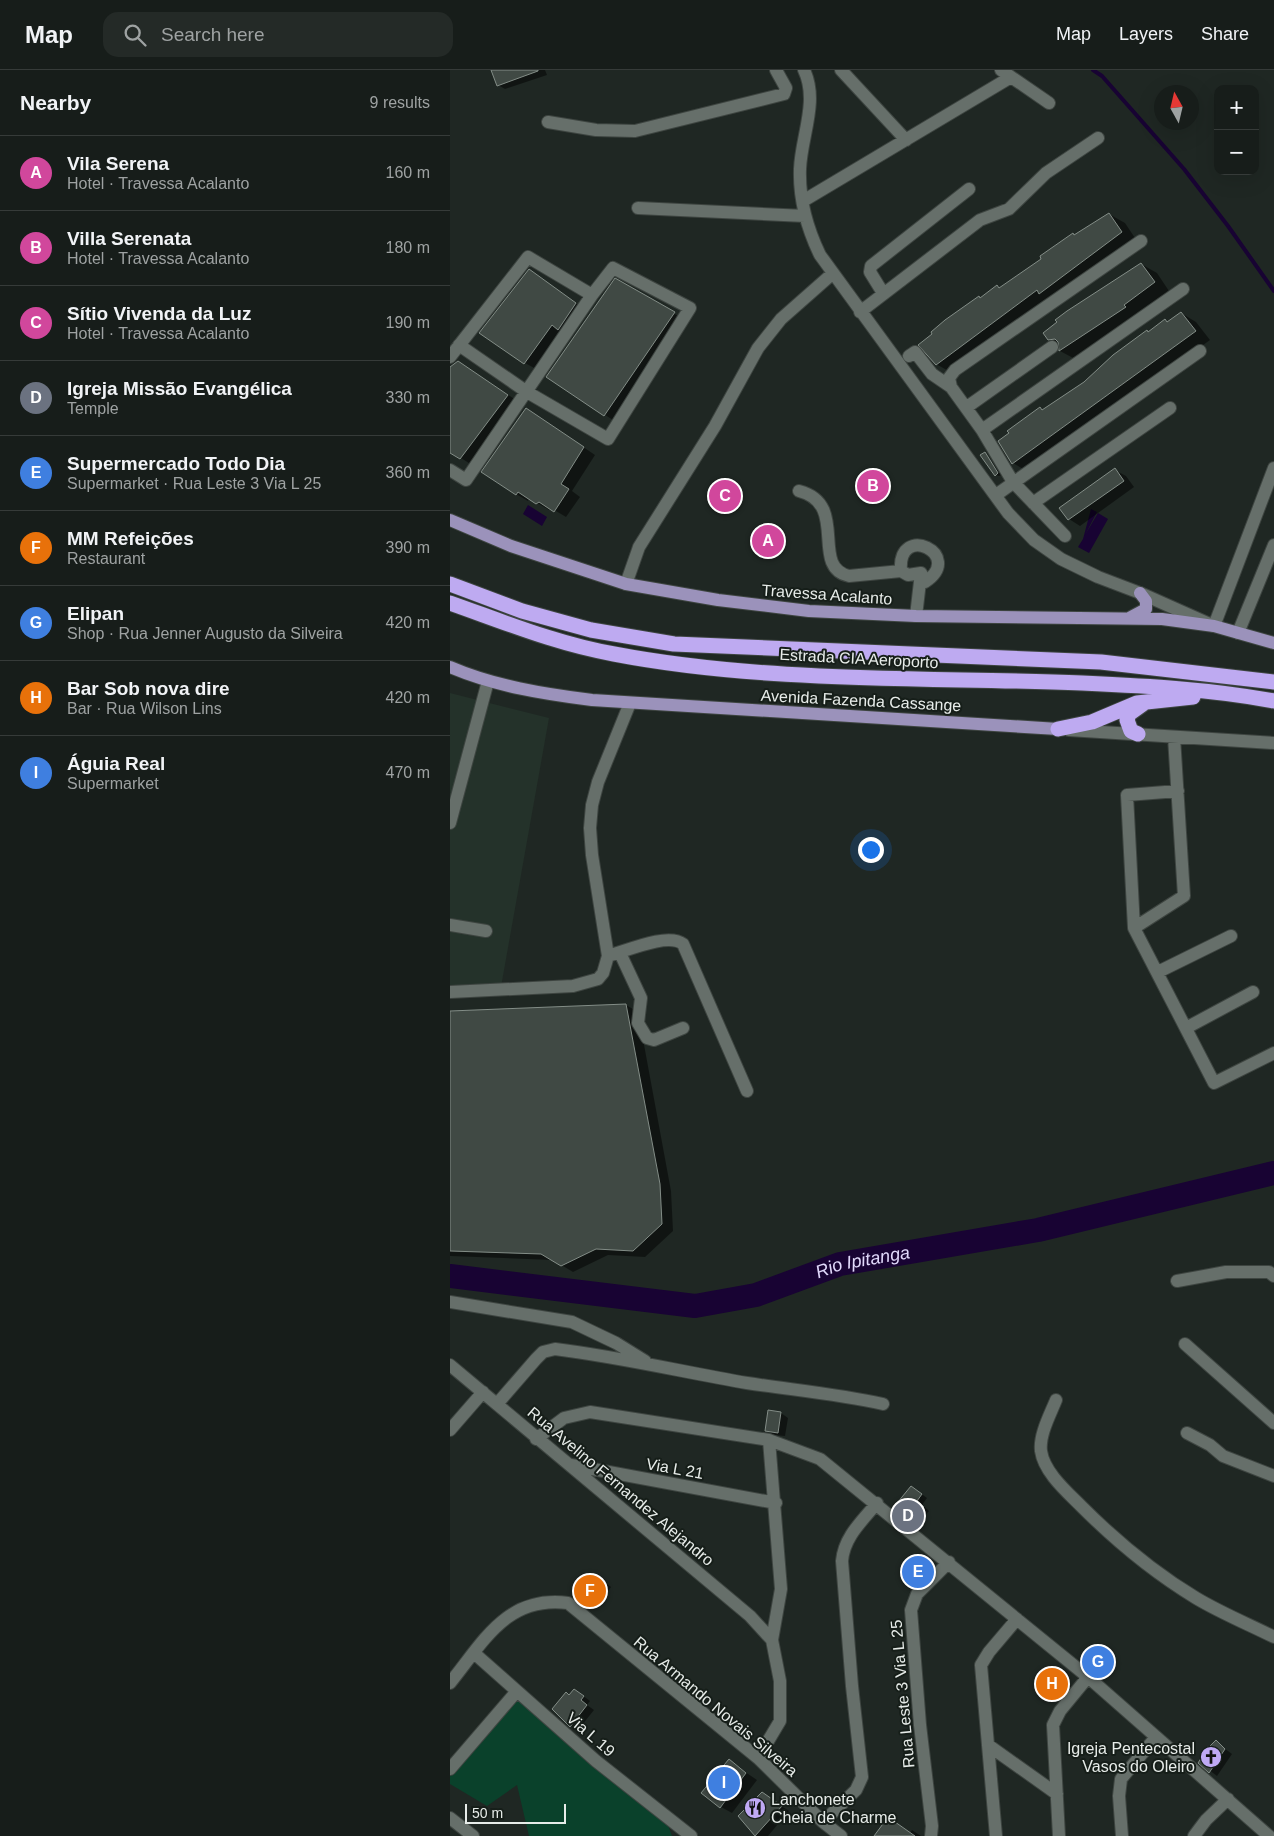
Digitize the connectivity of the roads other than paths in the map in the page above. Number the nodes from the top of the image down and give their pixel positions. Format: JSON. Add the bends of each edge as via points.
{"nodes":[{"id":1,"x":776,"y":70,"type":"edge"},
{"id":2,"x":804,"y":70,"type":"edge"},
{"id":3,"x":841,"y":70,"type":"edge"},
{"id":4,"x":1006,"y":74,"type":"edge"},
{"id":5,"x":1049,"y":103,"type":"dead end"},
{"id":6,"x":548,"y":122,"type":"dead end"},
{"id":7,"x":1098,"y":138,"type":"dead end"},
{"id":8,"x":906,"y":140,"type":"junction"},
{"id":9,"x":969,"y":188,"type":"dead end"},
{"id":10,"x":807,"y":199,"type":"junction"},
{"id":11,"x":638,"y":208,"type":"dead end"},
{"id":12,"x":805,"y":216,"type":"junction"},
{"id":13,"x":1141,"y":241,"type":"dead end"},
{"id":14,"x":832,"y":274,"type":"junction"},
{"id":15,"x":1183,"y":289,"type":"dead end"},
{"id":16,"x":883,"y":293,"type":"junction"},
{"id":17,"x":592,"y":296,"type":"junction"},
{"id":18,"x":865,"y":308,"type":"junction"},
{"id":19,"x":459,"y":345,"type":"junction"},
{"id":20,"x":1052,"y":347,"type":"dead end"},
{"id":21,"x":1200,"y":351,"type":"dead end"},
{"id":22,"x":909,"y":356,"type":"dead end"},
{"id":23,"x":450,"y":357,"type":"edge"},
{"id":24,"x":951,"y":387,"type":"junction"},
{"id":25,"x":527,"y":392,"type":"junction"},
{"id":26,"x":966,"y":407,"type":"junction"},
{"id":27,"x":1170,"y":408,"type":"dead end"},
{"id":28,"x":982,"y":430,"type":"junction"},
{"id":29,"x":1274,"y":468,"type":"edge"},
{"id":30,"x":450,"y":470,"type":"edge"},
{"id":31,"x":1014,"y":482,"type":"junction"},
{"id":32,"x":800,"y":491,"type":"dead end"},
{"id":33,"x":996,"y":495,"type":"junction"},
{"id":34,"x":1033,"y":503,"type":"junction"},
{"id":35,"x":450,"y":520,"type":"edge"},
{"id":36,"x":1065,"y":536,"type":"dead end"},
{"id":37,"x":1274,"y":545,"type":"edge"},
{"id":38,"x":900,"y":571,"type":"junction"},
{"id":39,"x":921,"y":573,"type":"junction"},
{"id":40,"x":450,"y":584,"type":"edge"},
{"id":41,"x":626,"y":584,"type":"junction"},
{"id":42,"x":1140,"y":593,"type":"junction"},
{"id":43,"x":450,"y":603,"type":"edge"},
{"id":44,"x":916,"y":616,"type":"junction"},
{"id":45,"x":1129,"y":618,"type":"junction"},
{"id":46,"x":1214,"y":626,"type":"junction"},
{"id":47,"x":1238,"y":633,"type":"junction"},
{"id":48,"x":1274,"y":643,"type":"edge"},
{"id":49,"x":450,"y":667,"type":"edge"},
{"id":50,"x":488,"y":681,"type":"junction"},
{"id":51,"x":1274,"y":682,"type":"edge"},
{"id":52,"x":1234,"y":694,"type":"junction"},
{"id":53,"x":1147,"y":701,"type":"junction"},
{"id":54,"x":1274,"y":701,"type":"edge"},
{"id":55,"x":630,"y":704,"type":"junction"},
{"id":56,"x":1058,"y":729,"type":"junction"},
{"id":57,"x":1138,"y":734,"type":"junction"},
{"id":58,"x":1174,"y":737,"type":"junction"},
{"id":59,"x":1274,"y":743,"type":"edge"},
{"id":60,"x":1178,"y":791,"type":"junction"},
{"id":61,"x":450,"y":823,"type":"edge"},
{"id":62,"x":450,"y":925,"type":"edge"},
{"id":63,"x":1134,"y":928,"type":"junction"},
{"id":64,"x":486,"y":931,"type":"dead end"},
{"id":65,"x":1231,"y":936,"type":"dead end"},
{"id":66,"x":614,"y":954,"type":"junction"},
{"id":67,"x":1158,"y":972,"type":"junction"},
{"id":68,"x":450,"y":992,"type":"edge"},
{"id":69,"x":1253,"y":992,"type":"dead end"},
{"id":70,"x":683,"y":1028,"type":"dead end"},
{"id":71,"x":1186,"y":1028,"type":"junction"},
{"id":72,"x":1274,"y":1053,"type":"edge"},
{"id":73,"x":747,"y":1091,"type":"dead end"},
{"id":74,"x":1272,"y":1274,"type":"edge"},
{"id":75,"x":1177,"y":1281,"type":"dead end"},
{"id":76,"x":450,"y":1302,"type":"edge"},
{"id":77,"x":1185,"y":1344,"type":"dead end"},
{"id":78,"x":649,"y":1364,"type":"junction"},
{"id":79,"x":450,"y":1366,"type":"edge"},
{"id":80,"x":483,"y":1392,"type":"junction"},
{"id":81,"x":1056,"y":1400,"type":"dead end"},
{"id":82,"x":497,"y":1404,"type":"junction"},
{"id":83,"x":883,"y":1404,"type":"dead end"},
{"id":84,"x":1272,"y":1418,"type":"edge"},
{"id":85,"x":450,"y":1430,"type":"edge"},
{"id":86,"x":1187,"y":1433,"type":"dead end"},
{"id":87,"x":536,"y":1438,"type":"junction"},
{"id":88,"x":769,"y":1440,"type":"junction"},
{"id":89,"x":568,"y":1465,"type":"junction"},
{"id":90,"x":1274,"y":1476,"type":"edge"},
{"id":91,"x":776,"y":1503,"type":"junction"},
{"id":92,"x":877,"y":1503,"type":"junction"},
{"id":93,"x":949,"y":1562,"type":"junction"},
{"id":94,"x":1017,"y":1619,"type":"junction"},
{"id":95,"x":1274,"y":1637,"type":"edge"},
{"id":96,"x":772,"y":1640,"type":"junction"},
{"id":97,"x":474,"y":1653,"type":"junction"},
{"id":98,"x":1088,"y":1677,"type":"junction"},
{"id":99,"x":450,"y":1683,"type":"edge"},
{"id":100,"x":517,"y":1691,"type":"junction"},
{"id":101,"x":1156,"y":1737,"type":"junction"},
{"id":102,"x":988,"y":1745,"type":"junction"},
{"id":103,"x":758,"y":1758,"type":"junction"},
{"id":104,"x":450,"y":1769,"type":"edge"},
{"id":105,"x":1057,"y":1794,"type":"junction"},
{"id":106,"x":1228,"y":1799,"type":"junction"},
{"id":107,"x":450,"y":1818,"type":"edge"},
{"id":108,"x":824,"y":1822,"type":"junction"},
{"id":109,"x":473,"y":1836,"type":"edge"},
{"id":110,"x":691,"y":1836,"type":"edge"},
{"id":111,"x":841,"y":1836,"type":"edge"},
{"id":112,"x":931,"y":1836,"type":"edge"},
{"id":113,"x":996,"y":1836,"type":"edge"},
{"id":114,"x":1060,"y":1836,"type":"edge"},
{"id":115,"x":1122,"y":1836,"type":"edge"},
{"id":116,"x":1194,"y":1836,"type":"edge"},
{"id":117,"x":1269,"y":1836,"type":"edge"}],
"edges":[{"from":1,"to":6,"type":"street","via":[[786,88],[784,94],[696,118],[635,131],[596,130]]},
{"from":2,"to":10,"type":"street","name":"Travessa Acalanto","via":[[810,90],[800,168]]},
{"from":3,"to":8,"type":"street"},
{"from":4,"to":5,"type":"street"},
{"from":4,"to":8,"type":"street"},
{"from":7,"to":16,"type":"street","via":[[1046,173],[1008,209],[980,220]]},
{"from":8,"to":10,"type":"street"},
{"from":9,"to":16,"type":"street","via":[[871,266],[870,272]]},
{"from":10,"to":12,"type":"street","name":"Travessa Acalanto"},
{"from":11,"to":12,"type":"street"},
{"from":12,"to":14,"type":"street","name":"Travessa Acalanto","via":[[814,244]]},
{"from":13,"to":24,"type":"street","via":[[954,370],[949,378]]},
{"from":14,"to":18,"type":"street","name":"Travessa Acalanto"},
{"from":14,"to":41,"type":"street","via":[[769,333],[639,547]]},
{"from":15,"to":28,"type":"street"},
{"from":16,"to":18,"type":"street"},
{"from":17,"to":19,"type":"street","via":[[528,258]]},
{"from":17,"to":25,"type":"street"},
{"from":17,"to":25,"type":"street","via":[[613,268],[690,308],[608,439]]},
{"from":18,"to":33,"type":"street","name":"Travessa Acalanto"},
{"from":19,"to":23,"type":"street"},
{"from":19,"to":25,"type":"street"},
{"from":20,"to":26,"type":"street"},
{"from":21,"to":31,"type":"street"},
{"from":22,"to":24,"type":"street","via":[[915,352],[932,374]]},
{"from":24,"to":26,"type":"street"},
{"from":25,"to":30,"type":"street","via":[[466,480]]},
{"from":26,"to":28,"type":"street"},
{"from":27,"to":34,"type":"street"},
{"from":28,"to":31,"type":"street"},
{"from":29,"to":46,"type":"street"},
{"from":31,"to":33,"type":"street"},
{"from":31,"to":34,"type":"street"},
{"from":32,"to":38,"type":"street","via":[[819,499],[824,508],[831,559],[842,574]]},
{"from":33,"to":42,"type":"street","name":"Travessa Acalanto","via":[[1034,540],[1061,559]]},
{"from":34,"to":36,"type":"street"},
{"from":35,"to":41,"type":"main road","name":"Travessa Acalanto","via":[[511,546]]},
{"from":37,"to":47,"type":"street"},
{"from":38,"to":39,"type":"street","via":[[908,575]]},
{"from":38,"to":39,"type":"street","via":[[904,552],[912,546],[922,545],[932,549],[938,568],[934,577],[926,582]]},
{"from":39,"to":44,"type":"street"},
{"from":40,"to":51,"type":"highway","name":"Estrada CIA Aeroporto","via":[[522,611],[591,630],[674,644],[1101,662]]},
{"from":41,"to":44,"type":"main road","name":"Travessa Acalanto","via":[[809,611]]},
{"from":42,"to":45,"type":"main road","via":[[1146,601],[1146,609]]},
{"from":42,"to":46,"type":"street","name":"Travessa Acalanto"},
{"from":43,"to":52,"type":"highway","name":"Estrada CIA Aeroporto","via":[[574,646],[674,664],[827,675],[1164,686]]},
{"from":44,"to":45,"type":"main road","name":"Travessa Acalanto"},
{"from":45,"to":46,"type":"main road","name":"Travessa Acalanto"},
{"from":46,"to":47,"type":"main road","name":"Travessa Acalanto"},
{"from":47,"to":48,"type":"main road","name":"Travessa Acalanto"},
{"from":49,"to":50,"type":"main road","name":"Avenida Fazenda Cassange"},
{"from":50,"to":55,"type":"main road","name":"Avenida Fazenda Cassange","via":[[551,695]]},
{"from":50,"to":61,"type":"street"},
{"from":52,"to":53,"type":"highway"},
{"from":52,"to":54,"type":"highway","name":"Estrada CIA Aeroporto"},
{"from":53,"to":56,"type":"highway","via":[[1126,706],[1092,722]]},
{"from":53,"to":57,"type":"highway","via":[[1127,720],[1130,731]]},
{"from":55,"to":56,"type":"main road","name":"Avenida Fazenda Cassange"},
{"from":55,"to":66,"type":"street","via":[[598,782],[590,828],[592,855]]},
{"from":56,"to":57,"type":"street","name":"Avenida Fazenda Cassange"},
{"from":57,"to":58,"type":"street","name":"Avenida Fazenda Cassange"},
{"from":58,"to":59,"type":"street","name":"Avenida Fazenda Cassange"},
{"from":58,"to":60,"type":"street"},
{"from":60,"to":63,"type":"street","via":[[1184,896]]},
{"from":60,"to":63,"type":"street","via":[[1127,795]]},
{"from":62,"to":64,"type":"street"},
{"from":63,"to":67,"type":"street"},
{"from":65,"to":67,"type":"street"},
{"from":66,"to":68,"type":"street","via":[[598,979],[581,984]]},
{"from":66,"to":70,"type":"street","via":[[641,998],[638,1023],[648,1038],[654,1040]]},
{"from":66,"to":73,"type":"street","via":[[664,940],[678,940],[684,944]]},
{"from":67,"to":71,"type":"street"},
{"from":69,"to":71,"type":"street"},
{"from":71,"to":72,"type":"street","via":[[1214,1083]]},
{"from":74,"to":75,"type":"street","via":[[1226,1272]]},
{"from":76,"to":78,"type":"street","via":[[572,1322],[622,1346]]},
{"from":77,"to":84,"type":"street"},
{"from":78,"to":82,"type":"street","via":[[548,1350],[536,1358]]},
{"from":78,"to":83,"type":"street"},
{"from":79,"to":80,"type":"street","name":"Rua Avelino Fernandez Alejandro"},
{"from":80,"to":82,"type":"street","name":"Rua Avelino Fernandez Alejandro"},
{"from":80,"to":85,"type":"street"},
{"from":81,"to":95,"type":"street","via":[[1041,1440],[1041,1450],[1046,1465],[1063,1488],[1122,1546],[1169,1581]]},
{"from":82,"to":87,"type":"street","name":"Rua Avelino Fernandez Alejandro"},
{"from":86,"to":90,"type":"street","via":[[1223,1456]]},
{"from":87,"to":88,"type":"street","via":[[564,1418],[590,1412]]},
{"from":87,"to":89,"type":"street","name":"Rua Avelino Fernandez Alejandro"},
{"from":88,"to":91,"type":"street"},
{"from":88,"to":92,"type":"street","via":[[820,1459]]},
{"from":89,"to":91,"type":"street","name":"Via L 21"},
{"from":89,"to":96,"type":"street","name":"Rua Avelino Fernandez Alejandro","via":[[750,1616]]},
{"from":91,"to":96,"type":"street","via":[[780,1589]]},
{"from":92,"to":93,"type":"street"},
{"from":92,"to":108,"type":"street","via":[[849,1537],[842,1561],[862,1776],[856,1790]]},
{"from":93,"to":94,"type":"street"},
{"from":93,"to":112,"type":"street","name":"Rua Leste 3 Via L 25","via":[[917,1594],[911,1610]]},
{"from":94,"to":98,"type":"street"},
{"from":94,"to":102,"type":"street","via":[[981,1665]]},
{"from":96,"to":103,"type":"street","via":[[780,1681],[780,1721]]},
{"from":97,"to":99,"type":"street"},
{"from":97,"to":100,"type":"street","name":"Via L 19"},
{"from":97,"to":103,"type":"street","name":"Rua Armando Novais Silveira","via":[[495,1627],[518,1609],[550,1601],[568,1603]]},
{"from":98,"to":101,"type":"street"},
{"from":98,"to":105,"type":"street","via":[[1055,1718]]},
{"from":100,"to":104,"type":"street"},
{"from":100,"to":110,"type":"street","name":"Via L 19","via":[[596,1761]]},
{"from":101,"to":106,"type":"street"},
{"from":101,"to":115,"type":"street","via":[[1121,1779]]},
{"from":102,"to":105,"type":"street"},
{"from":102,"to":113,"type":"street"},
{"from":103,"to":108,"type":"street","name":"Rua Armando Novais Silveira"},
{"from":105,"to":114,"type":"street"},
{"from":106,"to":116,"type":"street"},
{"from":106,"to":117,"type":"street"},
{"from":107,"to":109,"type":"street"},
{"from":108,"to":111,"type":"street","name":"Rua Armando Novais Silveira"}]}
